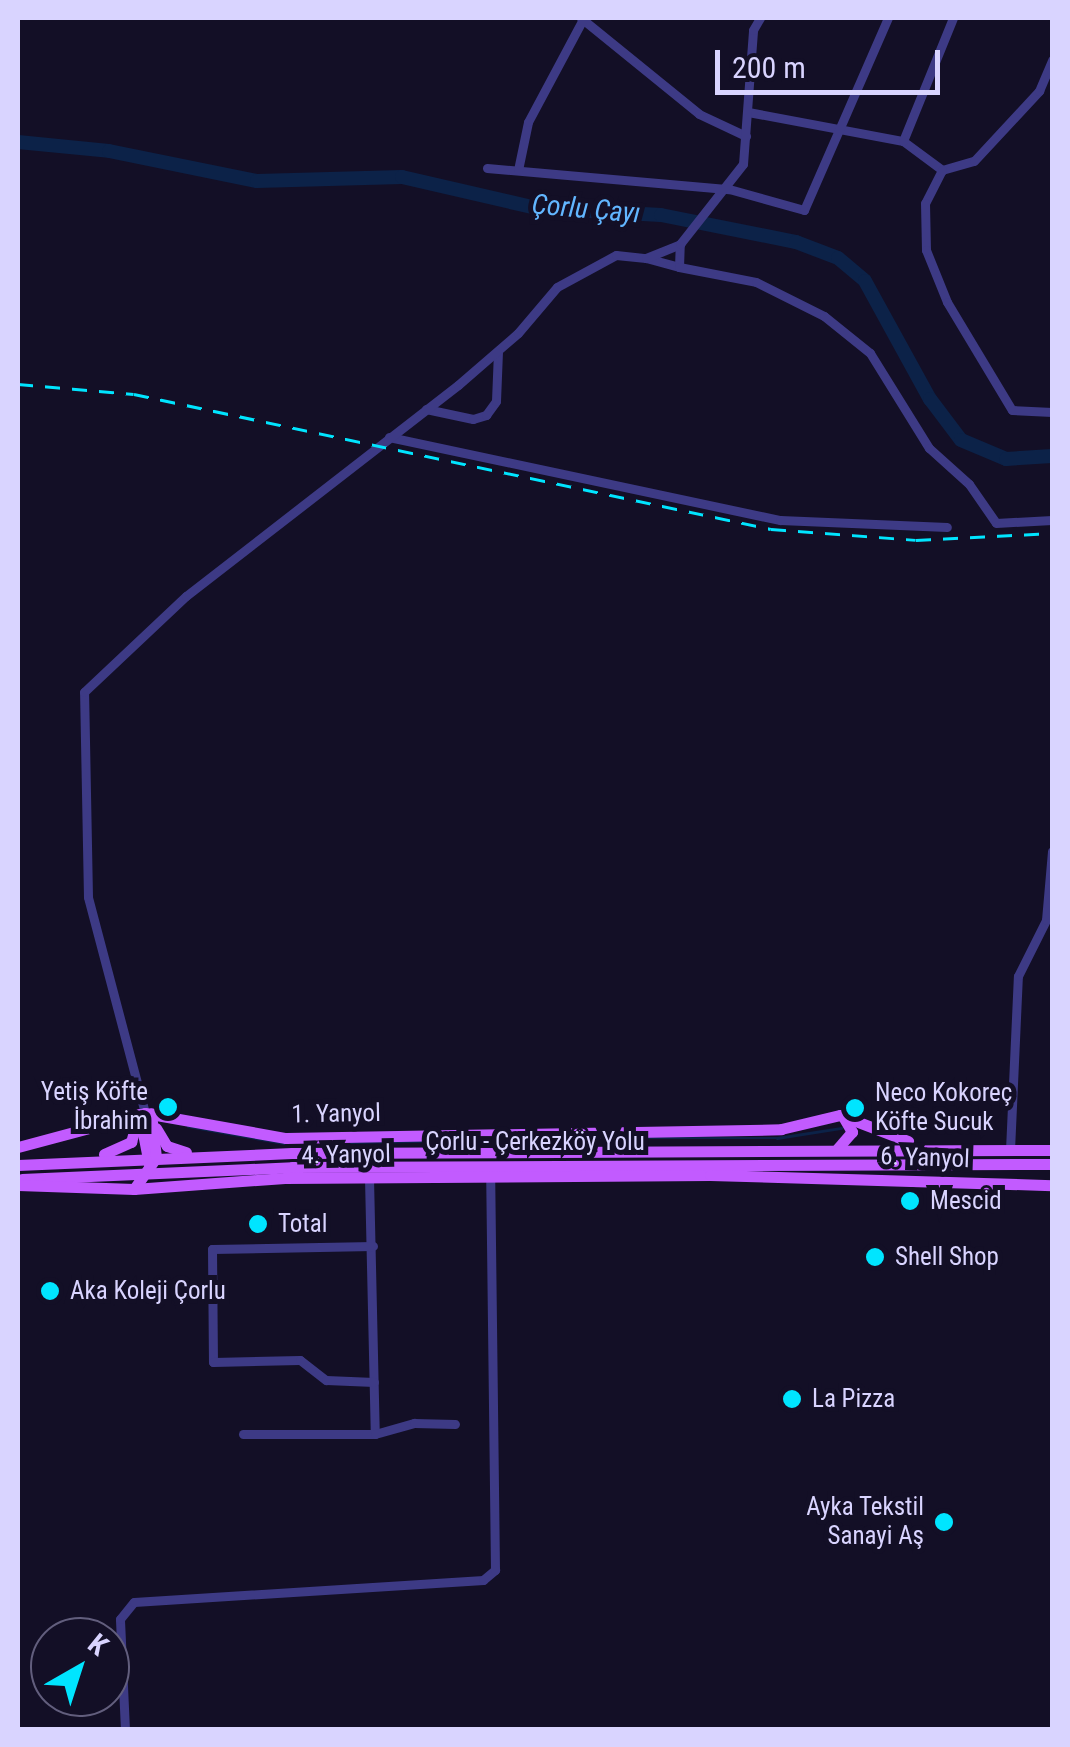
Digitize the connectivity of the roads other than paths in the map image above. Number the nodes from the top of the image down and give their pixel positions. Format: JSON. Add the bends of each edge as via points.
{"nodes":[{"id":1,"x":760,"y":18,"type":"edge"},
{"id":2,"x":888,"y":18,"type":"edge"},
{"id":3,"x":953,"y":18,"type":"edge"},
{"id":4,"x":579,"y":20,"type":"edge"},
{"id":5,"x":1052,"y":60,"type":"edge"},
{"id":6,"x":748,"y":112,"type":"junction"},
{"id":7,"x":836,"y":130,"type":"junction"},
{"id":8,"x":746,"y":136,"type":"junction"},
{"id":9,"x":904,"y":141,"type":"junction"},
{"id":10,"x":487,"y":168,"type":"dead end"},
{"id":11,"x":518,"y":170,"type":"junction"},
{"id":12,"x":942,"y":170,"type":"junction"},
{"id":13,"x":728,"y":189,"type":"junction"},
{"id":14,"x":680,"y":244,"type":"junction"},
{"id":15,"x":646,"y":258,"type":"junction"},
{"id":16,"x":678,"y":267,"type":"junction"},
{"id":17,"x":498,"y":351,"type":"junction"},
{"id":18,"x":426,"y":409,"type":"junction"},
{"id":19,"x":1052,"y":412,"type":"edge"},
{"id":20,"x":389,"y":437,"type":"junction"},
{"id":21,"x":1052,"y":520,"type":"edge"},
{"id":22,"x":947,"y":527,"type":"dead end"},
{"id":23,"x":1052,"y":852,"type":"edge"},
{"id":24,"x":145,"y":1114,"type":"junction"},
{"id":25,"x":840,"y":1115,"type":"junction"},
{"id":26,"x":18,"y":1147,"type":"edge"},
{"id":27,"x":837,"y":1149,"type":"junction"},
{"id":28,"x":970,"y":1149,"type":"junction"},
{"id":29,"x":1010,"y":1150,"type":"junction"},
{"id":30,"x":1052,"y":1150,"type":"edge"},
{"id":31,"x":205,"y":1156,"type":"junction"},
{"id":32,"x":73,"y":1162,"type":"junction"},
{"id":33,"x":152,"y":1162,"type":"junction"},
{"id":34,"x":722,"y":1163,"type":"junction"},
{"id":35,"x":1052,"y":1164,"type":"edge"},
{"id":36,"x":18,"y":1165,"type":"edge"},
{"id":37,"x":174,"y":1170,"type":"junction"},
{"id":38,"x":795,"y":1176,"type":"junction"},
{"id":39,"x":490,"y":1177,"type":"junction"},
{"id":40,"x":369,"y":1178,"type":"junction"},
{"id":41,"x":212,"y":1180,"type":"junction"},
{"id":42,"x":18,"y":1182,"type":"edge"},
{"id":43,"x":1052,"y":1185,"type":"edge"},
{"id":44,"x":134,"y":1188,"type":"junction"},
{"id":45,"x":373,"y":1246,"type":"junction"},
{"id":46,"x":374,"y":1382,"type":"junction"},
{"id":47,"x":455,"y":1424,"type":"dead end"},
{"id":48,"x":243,"y":1434,"type":"dead end"},
{"id":49,"x":375,"y":1434,"type":"junction"},
{"id":50,"x":125,"y":1730,"type":"edge"}],
"edges":[{"from":1,"to":6,"type":"street","via":[[753,30]]},
{"from":2,"to":7,"type":"street"},
{"from":3,"to":9,"type":"street"},
{"from":4,"to":8,"type":"street","via":[[698,114]]},
{"from":4,"to":11,"type":"street","via":[[528,122]]},
{"from":5,"to":12,"type":"street","via":[[1039,91],[974,162]]},
{"from":6,"to":7,"type":"street"},
{"from":6,"to":8,"type":"street"},
{"from":7,"to":9,"type":"street"},
{"from":7,"to":13,"type":"street","via":[[804,210]]},
{"from":8,"to":13,"type":"street","via":[[743,164]]},
{"from":9,"to":12,"type":"street"},
{"from":10,"to":11,"type":"street"},
{"from":11,"to":13,"type":"street"},
{"from":12,"to":19,"type":"street","via":[[924,203],[926,250],[947,302],[1012,410]]},
{"from":13,"to":14,"type":"street"},
{"from":14,"to":15,"type":"street"},
{"from":14,"to":16,"type":"street"},
{"from":15,"to":16,"type":"street"},
{"from":15,"to":17,"type":"street","via":[[616,255],[584,268]]},
{"from":16,"to":21,"type":"street","via":[[756,282],[824,316],[870,353],[929,448],[969,484],[996,523]]},
{"from":17,"to":18,"type":"street"},
{"from":17,"to":18,"type":"street","via":[[496,401],[486,415],[472,419]]},
{"from":18,"to":20,"type":"street"},
{"from":20,"to":22,"type":"street","via":[[780,520]]},
{"from":20,"to":24,"type":"street","via":[[186,596],[84,692],[88,897]]},
{"from":23,"to":29,"type":"street","via":[[1046,920],[1018,976]]},
{"from":24,"to":25,"type":"main road","name":"1. Yanyol","via":[[286,1138],[781,1129]]},
{"from":24,"to":26,"type":"main road","name":"1. Yanyol"},
{"from":24,"to":31,"type":"main road","via":[[166,1146]]},
{"from":24,"to":32,"type":"main road","via":[[126,1148]]},
{"from":24,"to":33,"type":"main road"},
{"from":25,"to":27,"type":"main road","via":[[852,1132]]},
{"from":25,"to":28,"type":"main road","via":[[891,1139]]},
{"from":27,"to":28,"type":"main road","name":"Çorlu - Çerkezköy Yolu"},
{"from":27,"to":31,"type":"main road","name":"Çorlu - Çerkezköy Yolu"},
{"from":28,"to":29,"type":"main road","name":"Çorlu - Çerkezköy Yolu"},
{"from":29,"to":30,"type":"main road","name":"Çorlu - Çerkezköy Yolu"},
{"from":31,"to":33,"type":"main road","name":"Çorlu - Çerkezköy Yolu"},
{"from":32,"to":33,"type":"main road","name":"Çorlu - Çerkezköy Yolu"},
{"from":32,"to":36,"type":"main road","name":"Çorlu - Çerkezköy Yolu"},
{"from":33,"to":37,"type":"main road","name":"Çorlu - Çerkezköy Yolu"},
{"from":33,"to":42,"type":"main road","name":"Çorlu - Çerkezköy Yolu"},
{"from":33,"to":44,"type":"main road"},
{"from":34,"to":35,"type":"main road","name":"Çorlu - Çerkezköy Yolu"},
{"from":34,"to":37,"type":"main road","name":"Çorlu - Çerkezköy Yolu"},
{"from":34,"to":38,"type":"main road"},
{"from":37,"to":41,"type":"main road"},
{"from":38,"to":39,"type":"main road","name":"4. Yanyol"},
{"from":38,"to":43,"type":"main road","name":"6. Yanyol"},
{"from":39,"to":40,"type":"main road","name":"4. Yanyol"},
{"from":39,"to":50,"type":"street","via":[[495,1570],[483,1580],[134,1602],[120,1619]]},
{"from":40,"to":41,"type":"main road","name":"4. Yanyol"},
{"from":40,"to":45,"type":"street"},
{"from":41,"to":44,"type":"main road","name":"4. Yanyol"},
{"from":42,"to":44,"type":"main road","name":"4. Yanyol"},
{"from":45,"to":46,"type":"street"},
{"from":45,"to":46,"type":"street","via":[[212,1249],[213,1362],[300,1360],[326,1380]]},
{"from":46,"to":49,"type":"street"},
{"from":47,"to":49,"type":"street","via":[[414,1423]]},
{"from":48,"to":49,"type":"street"}]}
